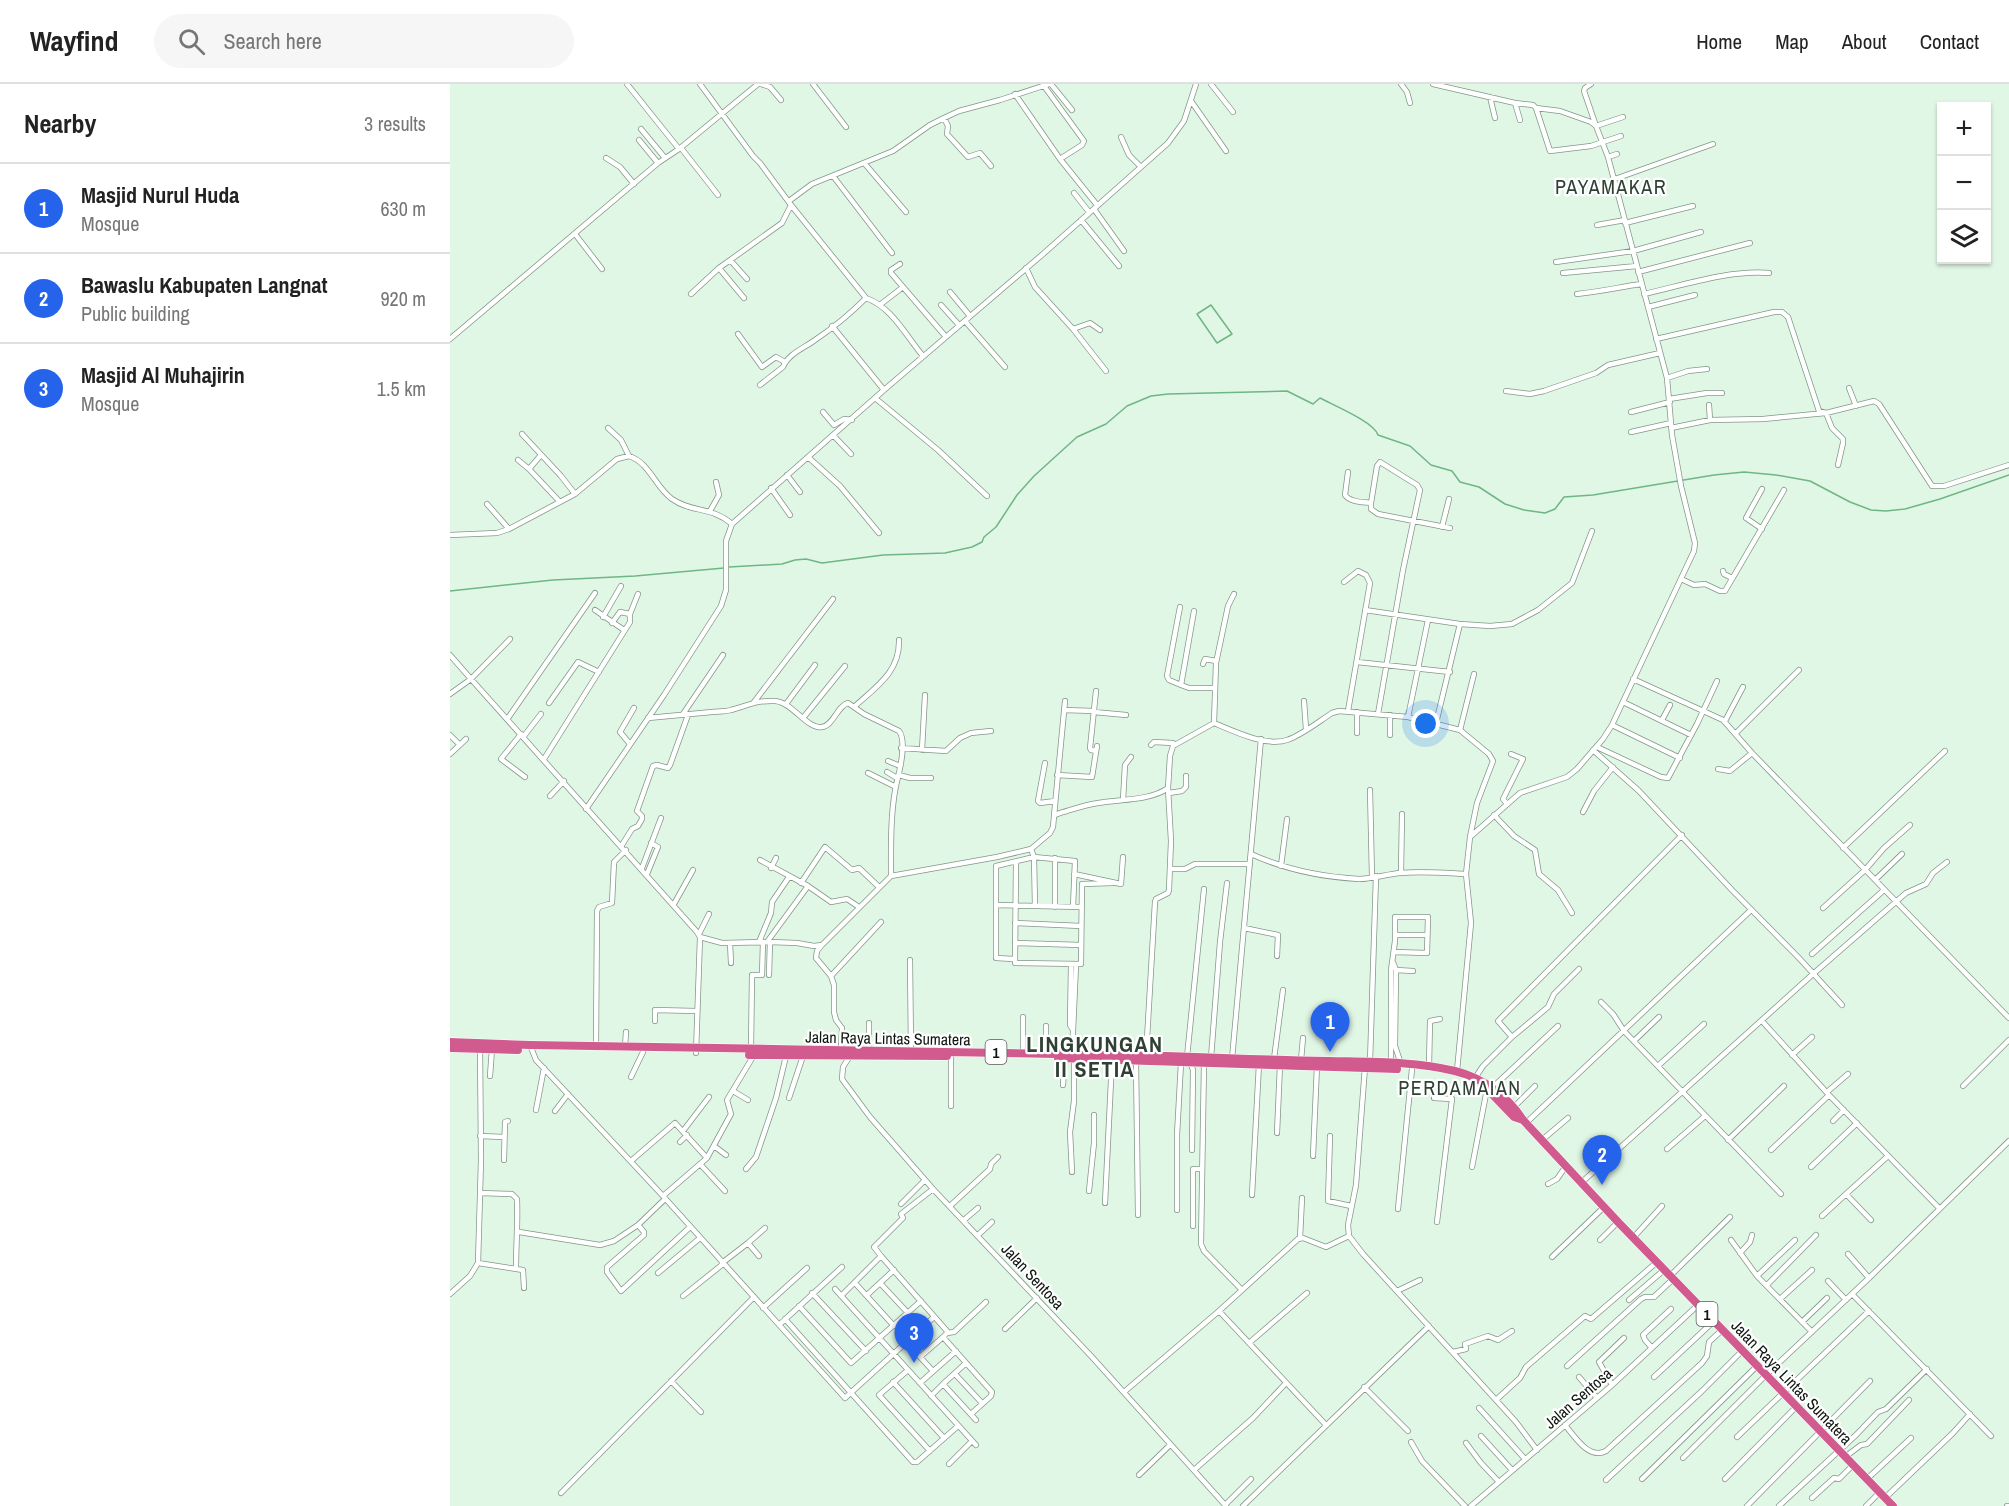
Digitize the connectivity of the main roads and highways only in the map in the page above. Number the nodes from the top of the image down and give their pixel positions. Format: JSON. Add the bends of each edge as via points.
{"nodes":[{"id":1,"x":450,"y":1042,"type":"edge"},
{"id":2,"x":480,"y":1046,"type":"junction"},
{"id":3,"x":450,"y":1048,"type":"edge"},
{"id":4,"x":530,"y":1048,"type":"junction"},
{"id":5,"x":696,"y":1051,"type":"junction"},
{"id":6,"x":753,"y":1052,"type":"junction"},
{"id":7,"x":851,"y":1054,"type":"junction"},
{"id":8,"x":1070,"y":1057,"type":"junction"},
{"id":9,"x":1232,"y":1060,"type":"junction"},
{"id":10,"x":1186,"y":1061,"type":"junction"},
{"id":11,"x":1277,"y":1062,"type":"junction"},
{"id":12,"x":1367,"y":1063,"type":"junction"},
{"id":13,"x":1490,"y":1088,"type":"junction"},
{"id":14,"x":1524,"y":1122,"type":"junction"},
{"id":15,"x":1888,"y":1501,"type":"edge"}],
"edges":[{"from":1,"to":2,"type":"highway","name":"Jalan Raya Lintas Sumatera","number":"1"},
{"from":2,"to":3,"type":"highway","name":"Jalan Raya Lintas Sumatera","number":"1"},
{"from":2,"to":4,"type":"highway","name":"Jalan Raya Lintas Sumatera","number":"1"},
{"from":2,"to":4,"type":"highway","name":"Jalan Raya Lintas Sumatera","number":"1"},
{"from":4,"to":5,"type":"highway","name":"Jalan Raya Lintas Sumatera","number":"1"},
{"from":4,"to":5,"type":"highway","name":"Jalan Raya Lintas Sumatera","number":"1"},
{"from":5,"to":6,"type":"highway","name":"Jalan Raya Lintas Sumatera","number":"1"},
{"from":6,"to":7,"type":"highway","name":"Jalan Raya Lintas Sumatera","number":"1","via":[[786,1056]]},
{"from":6,"to":7,"type":"highway","name":"Jalan Raya Lintas Sumatera","number":"1","via":[[841,1050]]},
{"from":7,"to":8,"type":"highway","name":"Jalan Raya Lintas Sumatera","number":"1"},
{"from":7,"to":8,"type":"highway","name":"Jalan Raya Lintas Sumatera","number":"1","via":[[911,1051],[1046,1053]]},
{"from":8,"to":10,"type":"highway","name":"Jalan Raya Lintas Sumatera","number":"1"},
{"from":8,"to":10,"type":"highway","name":"Jalan Raya Lintas Sumatera","number":"1","via":[[1146,1056]]},
{"from":9,"to":10,"type":"highway","name":"Jalan Raya Lintas Sumatera","number":"1"},
{"from":9,"to":11,"type":"highway","name":"Jalan Raya Lintas Sumatera","number":"1"},
{"from":9,"to":11,"type":"highway","name":"Jalan Raya Lintas Sumatera","number":"1"},
{"from":11,"to":12,"type":"highway","name":"Jalan Raya Lintas Sumatera","number":"1"},
{"from":11,"to":12,"type":"highway","name":"Jalan Raya Lintas Sumatera","number":"1","via":[[1317,1066]]},
{"from":12,"to":13,"type":"highway","name":"Jalan Raya Lintas Sumatera","number":"1","via":[[1458,1074]]},
{"from":12,"to":13,"type":"highway","name":"Jalan Raya Lintas Sumatera","number":"1","via":[[1457,1071]]},
{"from":13,"to":14,"type":"highway","name":"Jalan Raya Lintas Sumatera","number":"1","via":[[1514,1107]]},
{"from":13,"to":14,"type":"highway","name":"Jalan Raya Lintas Sumatera","number":"1","via":[[1514,1117]]},
{"from":14,"to":15,"type":"highway","name":"Jalan Raya Lintas Sumatera","number":"1"}]}
